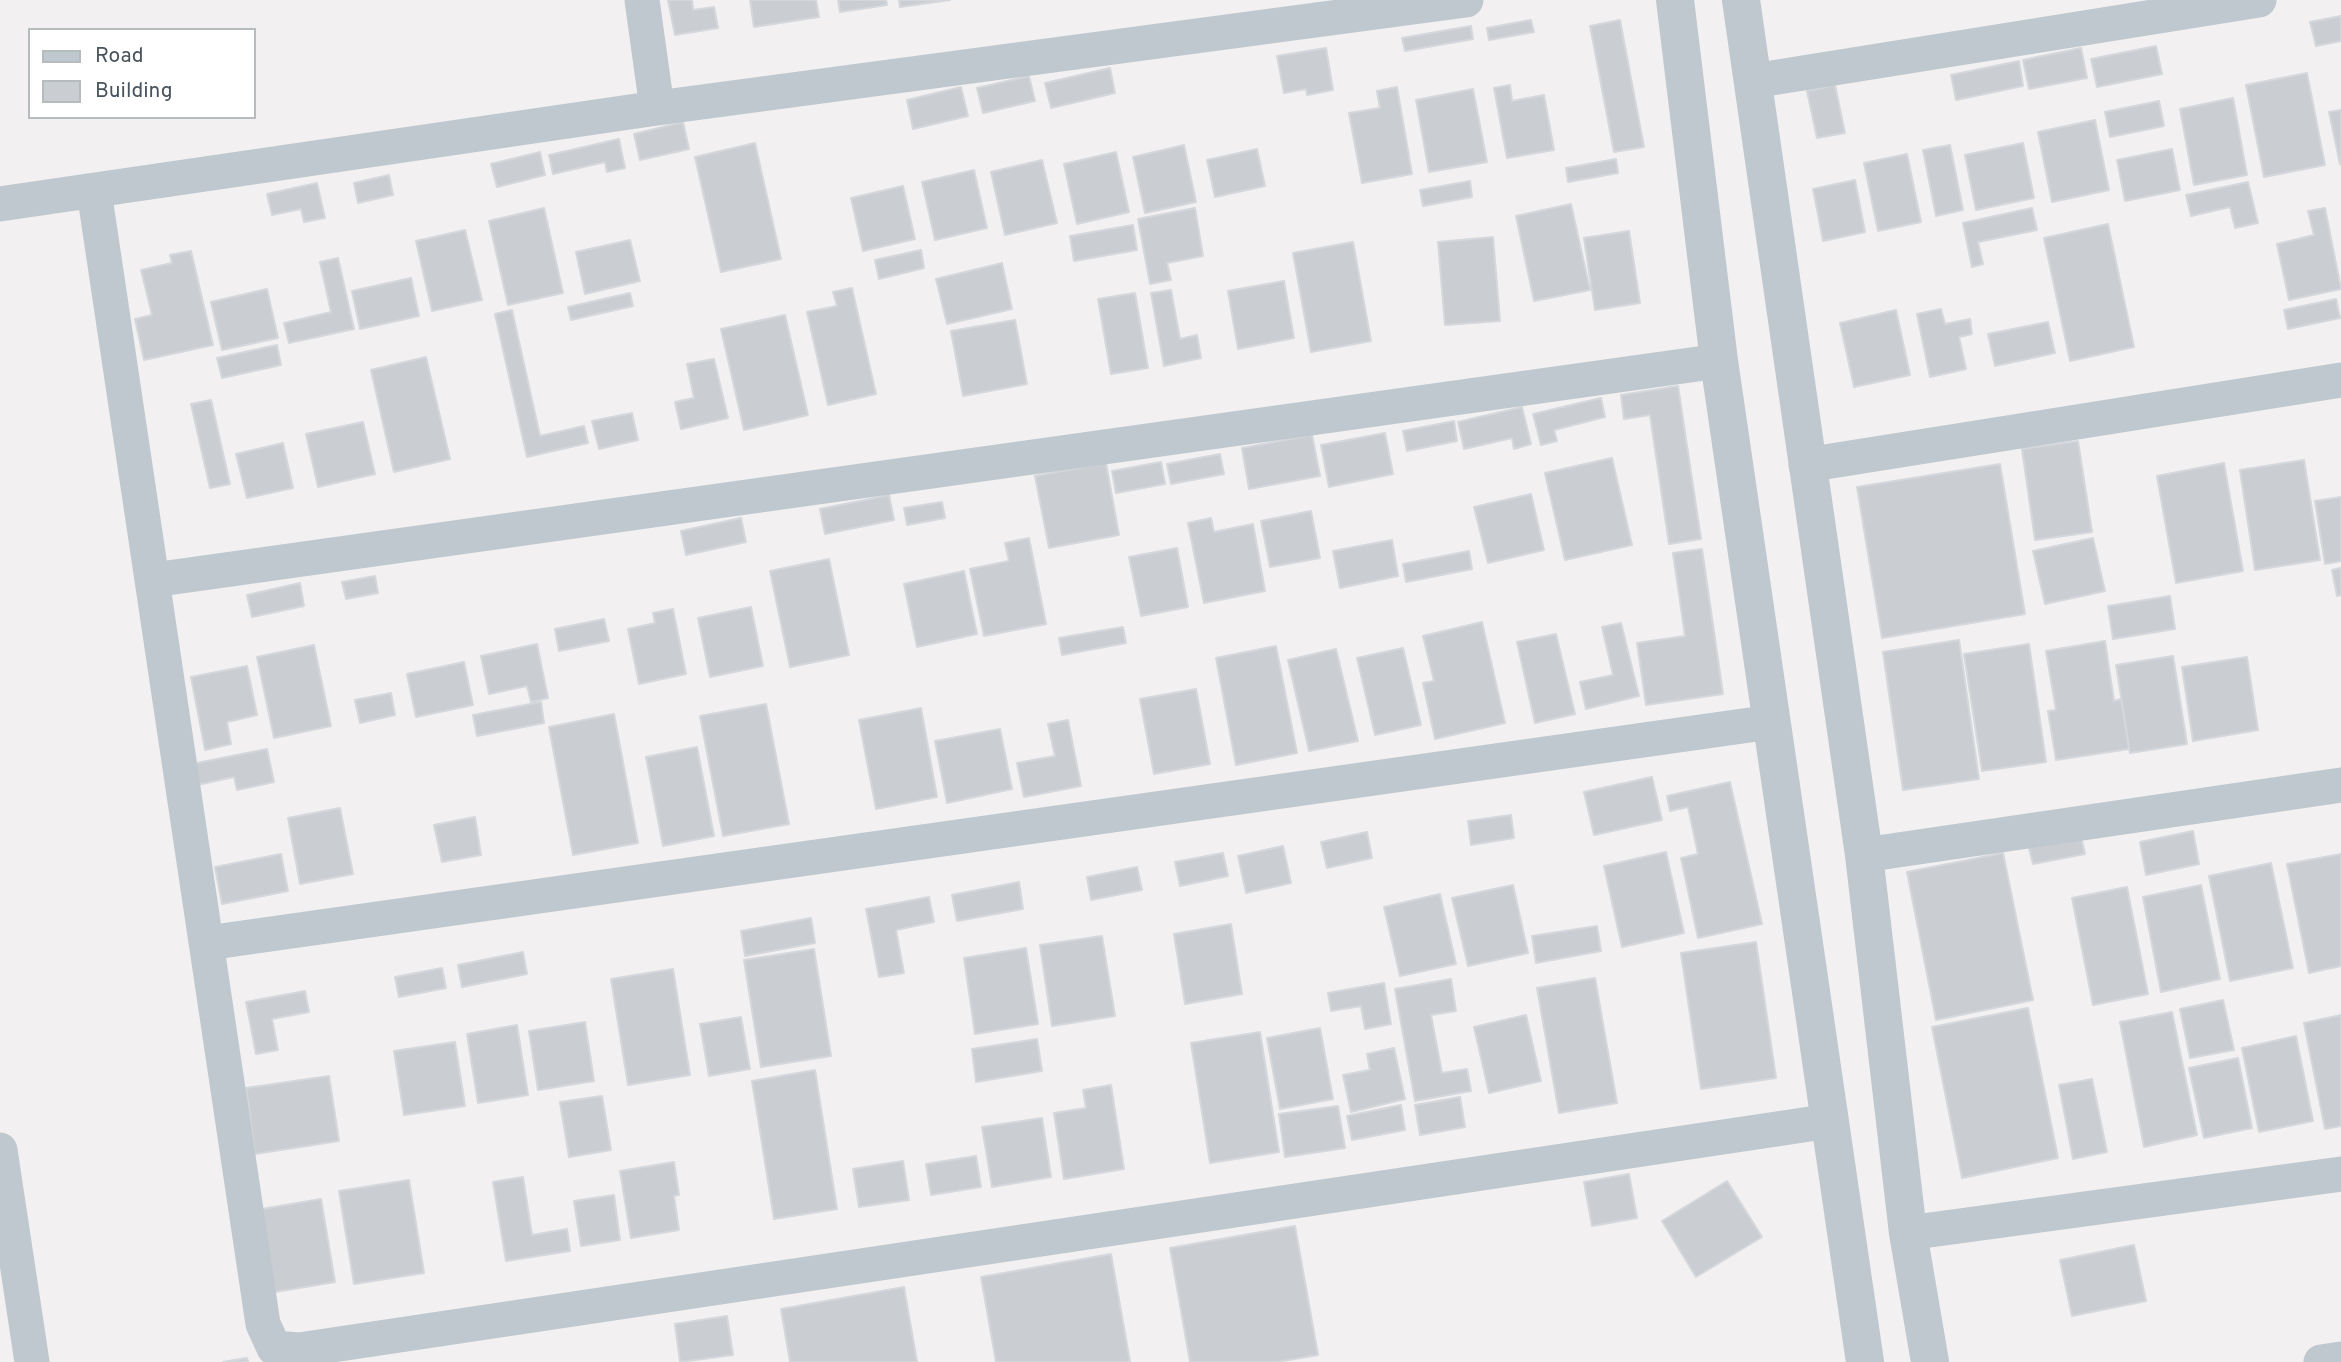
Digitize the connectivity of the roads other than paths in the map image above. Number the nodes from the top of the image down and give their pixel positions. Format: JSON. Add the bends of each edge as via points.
{"nodes":[{"id":1,"x":642,"y":0,"type":"edge"},
{"id":2,"x":1466,"y":0,"type":"edge"},
{"id":3,"x":1675,"y":0,"type":"edge"},
{"id":4,"x":1741,"y":0,"type":"edge"},
{"id":5,"x":2259,"y":0,"type":"edge"},
{"id":6,"x":1753,"y":81,"type":"junction"},
{"id":7,"x":657,"y":108,"type":"junction"},
{"id":8,"x":94,"y":191,"type":"junction"},
{"id":9,"x":0,"y":204,"type":"edge"},
{"id":10,"x":1719,"y":361,"type":"junction"},
{"id":11,"x":2341,"y":380,"type":"edge"},
{"id":12,"x":1806,"y":466,"type":"junction"},
{"id":13,"x":153,"y":580,"type":"junction"},
{"id":14,"x":1771,"y":722,"type":"junction"},
{"id":15,"x":2341,"y":785,"type":"edge"},
{"id":16,"x":1864,"y":855,"type":"junction"},
{"id":17,"x":207,"y":943,"type":"junction"},
{"id":18,"x":1830,"y":1121,"type":"junction"},
{"id":19,"x":0,"y":1150,"type":"edge"},
{"id":20,"x":2341,"y":1174,"type":"edge"},
{"id":21,"x":1908,"y":1233,"type":"junction"},
{"id":22,"x":2341,"y":1359,"type":"edge"},
{"id":23,"x":32,"y":1362,"type":"edge"},
{"id":24,"x":1865,"y":1362,"type":"edge"},
{"id":25,"x":1930,"y":1362,"type":"edge"},
{"id":26,"x":2321,"y":1362,"type":"edge"}],
"edges":[{"from":1,"to":7,"type":"street"},
{"from":2,"to":7,"type":"street"},
{"from":3,"to":10,"type":"street"},
{"from":4,"to":6,"type":"street"},
{"from":5,"to":6,"type":"street"},
{"from":6,"to":12,"type":"street"},
{"from":7,"to":8,"type":"street"},
{"from":8,"to":9,"type":"street"},
{"from":8,"to":13,"type":"street"},
{"from":10,"to":13,"type":"street"},
{"from":10,"to":14,"type":"street"},
{"from":11,"to":12,"type":"street"},
{"from":12,"to":16,"type":"street"},
{"from":13,"to":17,"type":"street"},
{"from":14,"to":17,"type":"street"},
{"from":14,"to":18,"type":"street"},
{"from":15,"to":16,"type":"street"},
{"from":16,"to":21,"type":"street"},
{"from":17,"to":18,"type":"street","via":[[263,1324],[274,1348],[299,1350]]},
{"from":18,"to":24,"type":"street"},
{"from":19,"to":23,"type":"street"},
{"from":20,"to":21,"type":"street"},
{"from":21,"to":25,"type":"street"},
{"from":22,"to":26,"type":"street"}]}
